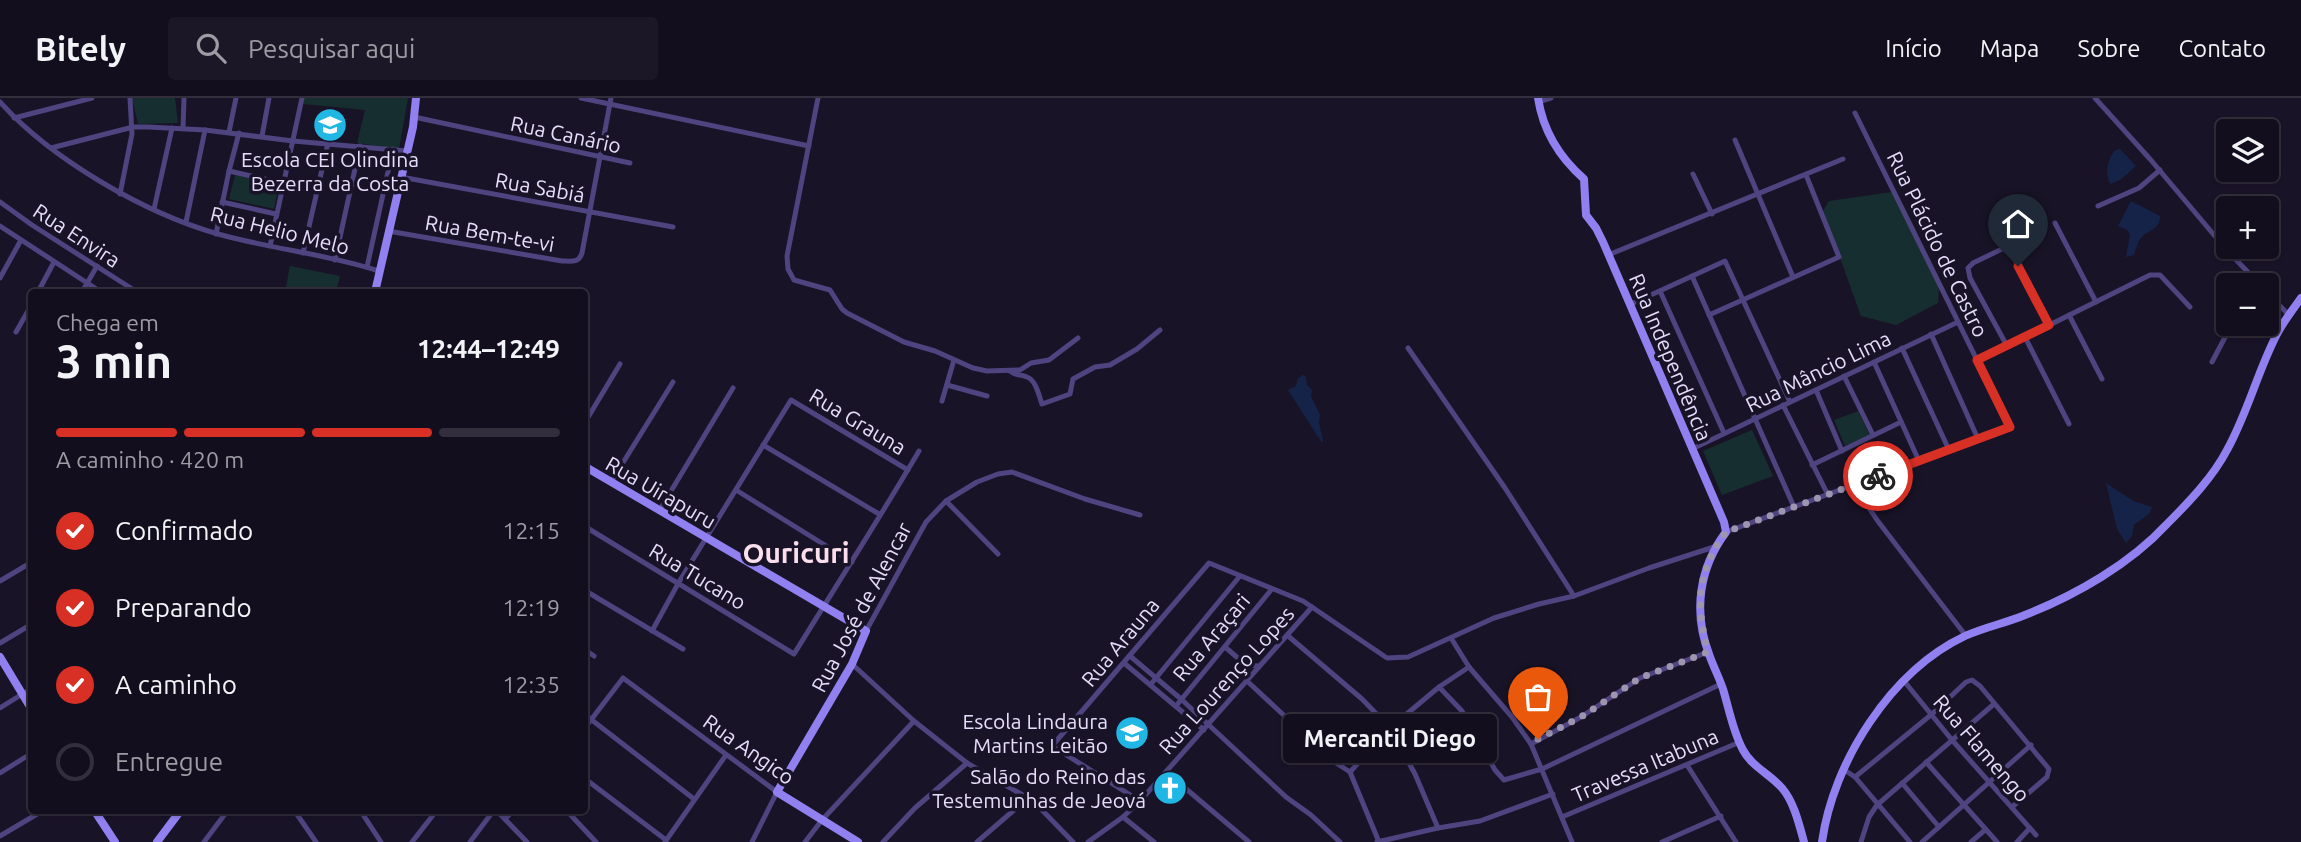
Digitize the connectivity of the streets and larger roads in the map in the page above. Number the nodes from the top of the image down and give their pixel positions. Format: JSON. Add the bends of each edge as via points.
{"nodes":[{"id":1,"x":92,"y":98,"type":"edge"},
{"id":2,"x":130,"y":98,"type":"edge"},
{"id":3,"x":184,"y":98,"type":"edge"},
{"id":4,"x":236,"y":98,"type":"edge"},
{"id":5,"x":270,"y":98,"type":"edge"},
{"id":6,"x":302,"y":98,"type":"edge"},
{"id":7,"x":416,"y":98,"type":"edge"},
{"id":8,"x":581,"y":98,"type":"edge"},
{"id":9,"x":818,"y":98,"type":"edge"},
{"id":10,"x":1551,"y":98,"type":"edge"},
{"id":11,"x":2095,"y":98,"type":"edge"},
{"id":12,"x":1538,"y":100,"type":"edge"},
{"id":13,"x":610,"y":101,"type":"edge"},
{"id":14,"x":0,"y":102,"type":"edge"},
{"id":15,"x":1855,"y":113,"type":"dead end"},
{"id":16,"x":414,"y":117,"type":"junction"},
{"id":17,"x":15,"y":118,"type":"junction"},
{"id":18,"x":133,"y":127,"type":"junction"},
{"id":19,"x":172,"y":128,"type":"junction"},
{"id":20,"x":183,"y":128,"type":"junction"},
{"id":21,"x":205,"y":130,"type":"junction"},
{"id":22,"x":229,"y":132,"type":"junction"},
{"id":23,"x":239,"y":134,"type":"junction"},
{"id":24,"x":262,"y":136,"type":"junction"},
{"id":25,"x":1735,"y":139,"type":"dead end"},
{"id":26,"x":293,"y":141,"type":"junction"},
{"id":27,"x":328,"y":143,"type":"junction"},
{"id":28,"x":360,"y":146,"type":"junction"},
{"id":29,"x":809,"y":146,"type":"junction"},
{"id":30,"x":51,"y":148,"type":"junction"},
{"id":31,"x":393,"y":149,"type":"junction"},
{"id":32,"x":407,"y":151,"type":"junction"},
{"id":33,"x":599,"y":156,"type":"junction"},
{"id":34,"x":1843,"y":159,"type":"dead end"},
{"id":35,"x":630,"y":163,"type":"dead end"},
{"id":36,"x":2160,"y":170,"type":"junction"},
{"id":37,"x":229,"y":171,"type":"junction"},
{"id":38,"x":1693,"y":174,"type":"dead end"},
{"id":39,"x":1807,"y":175,"type":"junction"},
{"id":40,"x":401,"y":177,"type":"junction"},
{"id":41,"x":282,"y":183,"type":"junction"},
{"id":42,"x":120,"y":194,"type":"junction"},
{"id":43,"x":1759,"y":195,"type":"junction"},
{"id":44,"x":0,"y":202,"type":"edge"},
{"id":45,"x":222,"y":202,"type":"junction"},
{"id":46,"x":2098,"y":206,"type":"dead end"},
{"id":47,"x":154,"y":209,"type":"junction"},
{"id":48,"x":590,"y":212,"type":"junction"},
{"id":49,"x":276,"y":214,"type":"junction"},
{"id":50,"x":1712,"y":214,"type":"junction"},
{"id":51,"x":186,"y":222,"type":"junction"},
{"id":52,"x":2055,"y":223,"type":"dead end"},
{"id":53,"x":0,"y":226,"type":"edge"},
{"id":54,"x":673,"y":227,"type":"dead end"},
{"id":55,"x":388,"y":231,"type":"junction"},
{"id":56,"x":216,"y":234,"type":"junction"},
{"id":57,"x":2031,"y":235,"type":"dead end"},
{"id":58,"x":21,"y":240,"type":"junction"},
{"id":59,"x":270,"y":246,"type":"junction"},
{"id":60,"x":2008,"y":246,"type":"junction"},
{"id":61,"x":303,"y":253,"type":"junction"},
{"id":62,"x":1608,"y":255,"type":"junction"},
{"id":63,"x":335,"y":260,"type":"junction"},
{"id":64,"x":54,"y":262,"type":"junction"},
{"id":65,"x":97,"y":266,"type":"junction"},
{"id":66,"x":367,"y":267,"type":"junction"},
{"id":67,"x":379,"y":271,"type":"junction"},
{"id":68,"x":2245,"y":273,"type":"edge"},
{"id":69,"x":1692,"y":276,"type":"junction"},
{"id":70,"x":1793,"y":277,"type":"junction"},
{"id":71,"x":0,"y":278,"type":"edge"},
{"id":72,"x":88,"y":282,"type":"junction"},
{"id":73,"x":40,"y":289,"type":"edge"},
{"id":74,"x":84,"y":289,"type":"edge"},
{"id":75,"x":97,"y":289,"type":"edge"},
{"id":76,"x":132,"y":289,"type":"edge"},
{"id":77,"x":374,"y":289,"type":"edge"},
{"id":78,"x":1660,"y":290,"type":"junction"},
{"id":79,"x":2301,"y":298,"type":"edge"},
{"id":80,"x":1744,"y":300,"type":"junction"},
{"id":81,"x":2095,"y":302,"type":"junction"},
{"id":82,"x":1629,"y":305,"type":"junction"},
{"id":83,"x":2279,"y":305,"type":"edge"},
{"id":84,"x":2190,"y":307,"type":"dead end"},
{"id":85,"x":28,"y":311,"type":"edge"},
{"id":86,"x":2069,"y":315,"type":"junction"},
{"id":87,"x":2289,"y":315,"type":"junction"},
{"id":88,"x":1709,"y":316,"type":"junction"},
{"id":89,"x":1958,"y":322,"type":"junction"},
{"id":90,"x":2049,"y":325,"type":"junction"},
{"id":91,"x":1160,"y":330,"type":"dead end"},
{"id":92,"x":16,"y":332,"type":"dead end"},
{"id":93,"x":1931,"y":334,"type":"junction"},
{"id":94,"x":2226,"y":336,"type":"edge"},
{"id":95,"x":2025,"y":337,"type":"junction"},
{"id":96,"x":1078,"y":338,"type":"dead end"},
{"id":97,"x":2007,"y":346,"type":"junction"},
{"id":98,"x":1408,"y":348,"type":"dead end"},
{"id":99,"x":1902,"y":348,"type":"junction"},
{"id":100,"x":954,"y":360,"type":"junction"},
{"id":101,"x":1977,"y":360,"type":"junction"},
{"id":102,"x":1874,"y":362,"type":"junction"},
{"id":103,"x":2212,"y":362,"type":"dead end"},
{"id":104,"x":620,"y":364,"type":"dead end"},
{"id":105,"x":1010,"y":371,"type":"junction"},
{"id":106,"x":1844,"y":376,"type":"junction"},
{"id":107,"x":2102,"y":379,"type":"dead end"},
{"id":108,"x":673,"y":382,"type":"dead end"},
{"id":109,"x":947,"y":384,"type":"junction"},
{"id":110,"x":733,"y":388,"type":"dead end"},
{"id":111,"x":1816,"y":390,"type":"junction"},
{"id":112,"x":986,"y":396,"type":"dead end"},
{"id":113,"x":942,"y":401,"type":"dead end"},
{"id":114,"x":1790,"y":402,"type":"junction"},
{"id":115,"x":1783,"y":405,"type":"junction"},
{"id":116,"x":588,"y":417,"type":"edge"},
{"id":117,"x":1754,"y":419,"type":"junction"},
{"id":118,"x":1901,"y":422,"type":"junction"},
{"id":119,"x":2069,"y":424,"type":"dead end"},
{"id":120,"x":1724,"y":433,"type":"junction"},
{"id":121,"x":1873,"y":435,"type":"junction"},
{"id":122,"x":1978,"y":439,"type":"junction"},
{"id":123,"x":763,"y":445,"type":"junction"},
{"id":124,"x":1692,"y":449,"type":"junction"},
{"id":125,"x":1950,"y":450,"type":"junction"},
{"id":126,"x":919,"y":451,"type":"dead end"},
{"id":127,"x":1842,"y":451,"type":"junction"},
{"id":128,"x":1919,"y":461,"type":"junction"},
{"id":129,"x":1812,"y":466,"type":"junction"},
{"id":130,"x":588,"y":470,"type":"edge"},
{"id":131,"x":908,"y":470,"type":"junction"},
{"id":132,"x":611,"y":482,"type":"junction"},
{"id":133,"x":1854,"y":485,"type":"junction"},
{"id":134,"x":736,"y":490,"type":"junction"},
{"id":135,"x":1828,"y":495,"type":"junction"},
{"id":136,"x":946,"y":501,"type":"junction"},
{"id":137,"x":1794,"y":507,"type":"junction"},
{"id":138,"x":659,"y":511,"type":"junction"},
{"id":139,"x":879,"y":514,"type":"junction"},
{"id":140,"x":1140,"y":515,"type":"dead end"},
{"id":141,"x":588,"y":528,"type":"edge"},
{"id":142,"x":1726,"y":532,"type":"junction"},
{"id":143,"x":706,"y":538,"type":"junction"},
{"id":144,"x":1714,"y":547,"type":"junction"},
{"id":145,"x":998,"y":554,"type":"dead end"},
{"id":146,"x":852,"y":562,"type":"junction"},
{"id":147,"x":28,"y":564,"type":"edge"},
{"id":148,"x":1240,"y":576,"type":"junction"},
{"id":149,"x":0,"y":581,"type":"edge"},
{"id":150,"x":679,"y":582,"type":"junction"},
{"id":151,"x":1271,"y":590,"type":"junction"},
{"id":152,"x":588,"y":593,"type":"edge"},
{"id":153,"x":1574,"y":596,"type":"junction"},
{"id":154,"x":1312,"y":607,"type":"junction"},
{"id":155,"x":827,"y":610,"type":"junction"},
{"id":156,"x":28,"y":626,"type":"edge"},
{"id":157,"x":652,"y":631,"type":"junction"},
{"id":158,"x":866,"y":631,"type":"junction"},
{"id":159,"x":1287,"y":635,"type":"junction"},
{"id":160,"x":1966,"y":636,"type":"junction"},
{"id":161,"x":1451,"y":638,"type":"junction"},
{"id":162,"x":0,"y":643,"type":"edge"},
{"id":163,"x":1225,"y":647,"type":"junction"},
{"id":164,"x":683,"y":649,"type":"dead end"},
{"id":165,"x":588,"y":652,"type":"edge"},
{"id":166,"x":1708,"y":652,"type":"junction"},
{"id":167,"x":594,"y":656,"type":"dead end"},
{"id":168,"x":1130,"y":656,"type":"junction"},
{"id":169,"x":0,"y":657,"type":"edge"},
{"id":170,"x":1124,"y":663,"type":"junction"},
{"id":171,"x":852,"y":664,"type":"junction"},
{"id":172,"x":1259,"y":666,"type":"junction"},
{"id":173,"x":1469,"y":667,"type":"junction"},
{"id":174,"x":1155,"y":678,"type":"junction"},
{"id":175,"x":1247,"y":681,"type":"junction"},
{"id":176,"x":1905,"y":681,"type":"junction"},
{"id":177,"x":1151,"y":684,"type":"junction"},
{"id":178,"x":1721,"y":684,"type":"junction"},
{"id":179,"x":1439,"y":687,"type":"junction"},
{"id":180,"x":28,"y":690,"type":"edge"},
{"id":181,"x":22,"y":694,"type":"junction"},
{"id":182,"x":1181,"y":699,"type":"junction"},
{"id":183,"x":28,"y":704,"type":"edge"},
{"id":184,"x":1994,"y":704,"type":"junction"},
{"id":185,"x":1176,"y":706,"type":"junction"},
{"id":186,"x":0,"y":708,"type":"edge"},
{"id":187,"x":1932,"y":715,"type":"junction"},
{"id":188,"x":588,"y":716,"type":"edge"},
{"id":189,"x":592,"y":719,"type":"junction"},
{"id":190,"x":914,"y":721,"type":"junction"},
{"id":191,"x":588,"y":724,"type":"edge"},
{"id":192,"x":1206,"y":727,"type":"junction"},
{"id":193,"x":1390,"y":727,"type":"junction"},
{"id":194,"x":1952,"y":740,"type":"junction"},
{"id":195,"x":1740,"y":742,"type":"junction"},
{"id":196,"x":1531,"y":744,"type":"junction"},
{"id":197,"x":2031,"y":745,"type":"junction"},
{"id":198,"x":726,"y":755,"type":"junction"},
{"id":199,"x":28,"y":756,"type":"edge"},
{"id":200,"x":1926,"y":762,"type":"junction"},
{"id":201,"x":967,"y":763,"type":"junction"},
{"id":202,"x":1687,"y":765,"type":"junction"},
{"id":203,"x":1542,"y":769,"type":"junction"},
{"id":204,"x":1843,"y":769,"type":"junction"},
{"id":205,"x":1166,"y":772,"type":"junction"},
{"id":206,"x":1350,"y":772,"type":"junction"},
{"id":207,"x":0,"y":773,"type":"edge"},
{"id":208,"x":1855,"y":777,"type":"junction"},
{"id":209,"x":588,"y":781,"type":"edge"},
{"id":210,"x":1990,"y":782,"type":"junction"},
{"id":211,"x":1902,"y":783,"type":"junction"},
{"id":212,"x":778,"y":792,"type":"junction"},
{"id":213,"x":1553,"y":794,"type":"junction"},
{"id":214,"x":1028,"y":798,"type":"junction"},
{"id":215,"x":694,"y":799,"type":"junction"},
{"id":216,"x":1140,"y":801,"type":"junction"},
{"id":217,"x":1877,"y":805,"type":"junction"},
{"id":218,"x":1964,"y":805,"type":"junction"},
{"id":219,"x":2012,"y":807,"type":"junction"},
{"id":220,"x":37,"y":814,"type":"edge"},
{"id":221,"x":97,"y":814,"type":"edge"},
{"id":222,"x":178,"y":814,"type":"edge"},
{"id":223,"x":225,"y":814,"type":"edge"},
{"id":224,"x":297,"y":814,"type":"edge"},
{"id":225,"x":363,"y":814,"type":"edge"},
{"id":226,"x":434,"y":814,"type":"edge"},
{"id":227,"x":492,"y":814,"type":"edge"},
{"id":228,"x":499,"y":814,"type":"edge"},
{"id":229,"x":510,"y":814,"type":"edge"},
{"id":230,"x":570,"y":814,"type":"edge"},
{"id":231,"x":1721,"y":816,"type":"junction"},
{"id":232,"x":1123,"y":817,"type":"junction"},
{"id":233,"x":1562,"y":817,"type":"junction"},
{"id":234,"x":505,"y":819,"type":"junction"},
{"id":235,"x":822,"y":820,"type":"junction"},
{"id":236,"x":1939,"y":827,"type":"junction"},
{"id":237,"x":1438,"y":828,"type":"junction"},
{"id":238,"x":2030,"y":828,"type":"junction"},
{"id":239,"x":1985,"y":830,"type":"junction"},
{"id":240,"x":1904,"y":834,"type":"junction"},
{"id":241,"x":2036,"y":835,"type":"dead end"},
{"id":242,"x":0,"y":836,"type":"edge"},
{"id":243,"x":666,"y":841,"type":"edge"},
{"id":244,"x":115,"y":842,"type":"edge"},
{"id":245,"x":157,"y":842,"type":"edge"},
{"id":246,"x":204,"y":842,"type":"edge"},
{"id":247,"x":316,"y":842,"type":"edge"},
{"id":248,"x":382,"y":842,"type":"edge"},
{"id":249,"x":412,"y":842,"type":"edge"},
{"id":250,"x":470,"y":842,"type":"edge"},
{"id":251,"x":527,"y":842,"type":"edge"},
{"id":252,"x":596,"y":842,"type":"edge"},
{"id":253,"x":752,"y":842,"type":"edge"},
{"id":254,"x":805,"y":842,"type":"edge"},
{"id":255,"x":859,"y":842,"type":"edge"},
{"id":256,"x":883,"y":842,"type":"edge"},
{"id":257,"x":977,"y":842,"type":"edge"},
{"id":258,"x":1073,"y":842,"type":"edge"},
{"id":259,"x":1088,"y":842,"type":"edge"},
{"id":260,"x":1154,"y":842,"type":"edge"},
{"id":261,"x":1249,"y":842,"type":"edge"},
{"id":262,"x":1340,"y":842,"type":"edge"},
{"id":263,"x":1378,"y":842,"type":"edge"},
{"id":264,"x":1572,"y":842,"type":"edge"},
{"id":265,"x":1662,"y":842,"type":"edge"},
{"id":266,"x":1736,"y":842,"type":"edge"},
{"id":267,"x":1804,"y":842,"type":"edge"},
{"id":268,"x":1822,"y":842,"type":"edge"},
{"id":269,"x":1861,"y":842,"type":"edge"},
{"id":270,"x":1902,"y":842,"type":"edge"},
{"id":271,"x":1910,"y":842,"type":"edge"},
{"id":272,"x":1922,"y":842,"type":"edge"},
{"id":273,"x":1971,"y":842,"type":"edge"},
{"id":274,"x":1997,"y":842,"type":"edge"},
{"id":275,"x":2017,"y":842,"type":"edge"}],
"edges":[{"from":1,"to":17,"type":"street"},
{"from":2,"to":18,"type":"street"},
{"from":3,"to":20,"type":"street"},
{"from":4,"to":22,"type":"street"},
{"from":5,"to":24,"type":"street"},
{"from":6,"to":26,"type":"street"},
{"from":7,"to":16,"type":"street"},
{"from":8,"to":13,"type":"street"},
{"from":9,"to":29,"type":"street"},
{"from":10,"to":12,"type":"street"},
{"from":11,"to":36,"type":"street"},
{"from":12,"to":62,"type":"street","name":"Rua Independência","via":[[1545,129],[1560,155],[1584,179],[1586,215]]},
{"from":13,"to":29,"type":"street"},
{"from":13,"to":33,"type":"street"},
{"from":14,"to":17,"type":"street","name":"Rua Helio Melo"},
{"from":15,"to":89,"type":"street","name":"Rua Plácido de Castro"},
{"from":16,"to":32,"type":"street"},
{"from":16,"to":33,"type":"street","name":"Rua Canário"},
{"from":17,"to":30,"type":"street","name":"Rua Helio Melo"},
{"from":18,"to":19,"type":"street"},
{"from":18,"to":30,"type":"street"},
{"from":18,"to":42,"type":"street"},
{"from":19,"to":20,"type":"street"},
{"from":19,"to":47,"type":"street"},
{"from":20,"to":21,"type":"street"},
{"from":21,"to":22,"type":"street"},
{"from":21,"to":51,"type":"street"},
{"from":22,"to":23,"type":"street"},
{"from":23,"to":24,"type":"street"},
{"from":23,"to":37,"type":"street"},
{"from":24,"to":26,"type":"street"},
{"from":25,"to":43,"type":"street"},
{"from":26,"to":27,"type":"street"},
{"from":26,"to":41,"type":"street"},
{"from":27,"to":28,"type":"street"},
{"from":27,"to":61,"type":"street"},
{"from":28,"to":31,"type":"street"},
{"from":28,"to":63,"type":"street"},
{"from":29,"to":100,"type":"street","via":[[786,256],[792,277],[830,290],[844,311],[868,324]]},
{"from":30,"to":42,"type":"street","name":"Rua Helio Melo"},
{"from":31,"to":32,"type":"street"},
{"from":31,"to":66,"type":"street"},
{"from":32,"to":40,"type":"street"},
{"from":33,"to":35,"type":"street","name":"Rua Canário"},
{"from":33,"to":48,"type":"street"},
{"from":34,"to":39,"type":"street"},
{"from":36,"to":46,"type":"street","via":[[2139,188]]},
{"from":36,"to":68,"type":"street"},
{"from":37,"to":41,"type":"street"},
{"from":37,"to":45,"type":"street"},
{"from":38,"to":50,"type":"street"},
{"from":39,"to":43,"type":"street"},
{"from":39,"to":70,"type":"street","via":[[1839,257]]},
{"from":40,"to":48,"type":"street","name":"Rua Sabiá"},
{"from":40,"to":55,"type":"street"},
{"from":41,"to":49,"type":"street"},
{"from":42,"to":47,"type":"street","name":"Rua Helio Melo"},
{"from":43,"to":50,"type":"street"},
{"from":43,"to":70,"type":"street"},
{"from":44,"to":65,"type":"street","name":"Rua Envira"},
{"from":45,"to":49,"type":"street"},
{"from":45,"to":56,"type":"street"},
{"from":47,"to":51,"type":"street","name":"Rua Helio Melo"},
{"from":48,"to":54,"type":"street","name":"Rua Sabiá"},
{"from":48,"to":55,"type":"street","name":"Rua Bem-te-vi","via":[[577,261]]},
{"from":49,"to":59,"type":"street"},
{"from":50,"to":62,"type":"street"},
{"from":51,"to":56,"type":"street","name":"Rua Helio Melo"},
{"from":52,"to":81,"type":"street"},
{"from":53,"to":58,"type":"street"},
{"from":55,"to":67,"type":"street"},
{"from":56,"to":59,"type":"street","name":"Rua Helio Melo"},
{"from":57,"to":60,"type":"street"},
{"from":58,"to":64,"type":"street"},
{"from":58,"to":71,"type":"street"},
{"from":59,"to":61,"type":"street","name":"Rua Helio Melo"},
{"from":60,"to":90,"type":"street"},
{"from":60,"to":97,"type":"street","via":[[1968,268]]},
{"from":61,"to":63,"type":"street","name":"Rua Helio Melo"},
{"from":62,"to":82,"type":"street","name":"Rua Independência"},
{"from":63,"to":66,"type":"street","name":"Rua Helio Melo"},
{"from":64,"to":72,"type":"street"},
{"from":64,"to":73,"type":"street"},
{"from":65,"to":72,"type":"street"},
{"from":65,"to":76,"type":"street","name":"Rua Envira"},
{"from":66,"to":67,"type":"street","name":"Rua Helio Melo"},
{"from":67,"to":77,"type":"street"},
{"from":69,"to":78,"type":"street"},
{"from":69,"to":80,"type":"street","via":[[1725,261]]},
{"from":69,"to":88,"type":"street"},
{"from":70,"to":80,"type":"street"},
{"from":72,"to":74,"type":"street"},
{"from":72,"to":75,"type":"street"},
{"from":78,"to":82,"type":"street"},
{"from":78,"to":120,"type":"street"},
{"from":79,"to":87,"type":"street"},
{"from":80,"to":88,"type":"street"},
{"from":80,"to":114,"type":"street"},
{"from":81,"to":84,"type":"street","via":[[2150,275],[2160,275]]},
{"from":81,"to":86,"type":"street"},
{"from":82,"to":124,"type":"street","name":"Rua Independência"},
{"from":83,"to":87,"type":"street"},
{"from":85,"to":92,"type":"street"},
{"from":86,"to":90,"type":"street"},
{"from":86,"to":107,"type":"street"},
{"from":87,"to":160,"type":"street","via":[[2275,337],[2228,450],[2166,526],[2119,564],[2068,594]]},
{"from":88,"to":117,"type":"street"},
{"from":89,"to":93,"type":"street","name":"Rua Mâncio Lima"},
{"from":89,"to":101,"type":"street","name":"Rua Plácido de Castro"},
{"from":90,"to":95,"type":"street"},
{"from":91,"to":105,"type":"street","via":[[1110,365],[1096,366],[1073,379],[1070,394],[1042,404],[1032,380]]},
{"from":93,"to":99,"type":"street","name":"Rua Mâncio Lima"},
{"from":93,"to":122,"type":"street"},
{"from":94,"to":103,"type":"street"},
{"from":95,"to":97,"type":"street"},
{"from":95,"to":119,"type":"street"},
{"from":96,"to":105,"type":"street","via":[[1055,358]]},
{"from":97,"to":101,"type":"street"},
{"from":98,"to":153,"type":"street"},
{"from":99,"to":102,"type":"street","name":"Rua Mâncio Lima"},
{"from":99,"to":125,"type":"street"},
{"from":100,"to":105,"type":"street","via":[[979,370]]},
{"from":100,"to":109,"type":"street"},
{"from":101,"to":122,"type":"street","name":"Rua Plácido de Castro","via":[[2010,427]]},
{"from":102,"to":106,"type":"street","name":"Rua Mâncio Lima"},
{"from":102,"to":118,"type":"street"},
{"from":104,"to":116,"type":"street"},
{"from":106,"to":111,"type":"street","name":"Rua Mâncio Lima"},
{"from":106,"to":121,"type":"street"},
{"from":108,"to":132,"type":"street"},
{"from":109,"to":112,"type":"street"},
{"from":109,"to":113,"type":"street"},
{"from":110,"to":138,"type":"street"},
{"from":111,"to":114,"type":"street","name":"Rua Mâncio Lima"},
{"from":111,"to":127,"type":"street"},
{"from":114,"to":115,"type":"street","name":"Rua Mâncio Lima"},
{"from":115,"to":117,"type":"street","name":"Rua Mâncio Lima"},
{"from":115,"to":129,"type":"street"},
{"from":117,"to":120,"type":"street","name":"Rua Mâncio Lima"},
{"from":117,"to":137,"type":"street"},
{"from":118,"to":121,"type":"street"},
{"from":118,"to":128,"type":"street"},
{"from":120,"to":124,"type":"street","name":"Rua Mâncio Lima"},
{"from":121,"to":127,"type":"street"},
{"from":122,"to":125,"type":"street"},
{"from":123,"to":131,"type":"street","name":"Rua Grauna","via":[[791,400]]},
{"from":123,"to":134,"type":"street"},
{"from":123,"to":139,"type":"street"},
{"from":124,"to":142,"type":"street","name":"Rua Independência"},
{"from":125,"to":128,"type":"street"},
{"from":126,"to":131,"type":"street"},
{"from":127,"to":129,"type":"street"},
{"from":128,"to":133,"type":"street"},
{"from":129,"to":135,"type":"street"},
{"from":130,"to":132,"type":"street","name":"Rua Uirapuru"},
{"from":131,"to":139,"type":"street"},
{"from":132,"to":138,"type":"street","name":"Rua Uirapuru"},
{"from":133,"to":135,"type":"street"},
{"from":133,"to":160,"type":"street"},
{"from":134,"to":143,"type":"street"},
{"from":134,"to":146,"type":"street"},
{"from":135,"to":137,"type":"street"},
{"from":136,"to":140,"type":"street","name":"Rua José de Alencar","via":[[977,482],[1012,472]]},
{"from":136,"to":145,"type":"street"},
{"from":136,"to":158,"type":"street","name":"Rua José de Alencar","via":[[916,537]]},
{"from":137,"to":142,"type":"street"},
{"from":138,"to":143,"type":"street","name":"Rua Uirapuru"},
{"from":139,"to":146,"type":"street"},
{"from":141,"to":150,"type":"street","name":"Rua Tucano"},
{"from":142,"to":144,"type":"street"},
{"from":143,"to":150,"type":"street"},
{"from":143,"to":155,"type":"street","name":"Rua Uirapuru"},
{"from":144,"to":153,"type":"street","name":"Rua Lourenço Lopes"},
{"from":144,"to":166,"type":"street","via":[[1699,598]]},
{"from":146,"to":155,"type":"street"},
{"from":147,"to":149,"type":"street"},
{"from":148,"to":151,"type":"street"},
{"from":148,"to":168,"type":"street","name":"Rua Arauna","via":[[1209,563],[1203,567]]},
{"from":148,"to":174,"type":"street"},
{"from":150,"to":155,"type":"street","name":"Rua Tucano","via":[[794,654]]},
{"from":150,"to":157,"type":"street"},
{"from":151,"to":154,"type":"street"},
{"from":151,"to":163,"type":"street","name":"Rua Araçari"},
{"from":152,"to":157,"type":"street"},
{"from":153,"to":161,"type":"street","name":"Rua Lourenço Lopes","via":[[1494,618]]},
{"from":154,"to":159,"type":"street","name":"Rua Lourenço Lopes"},
{"from":154,"to":161,"type":"street","name":"Rua Lourenço Lopes","via":[[1387,658],[1408,657]]},
{"from":155,"to":158,"type":"street","name":"Rua Uirapuru"},
{"from":156,"to":162,"type":"street"},
{"from":157,"to":164,"type":"street"},
{"from":158,"to":171,"type":"street","name":"Rua José de Alencar"},
{"from":159,"to":172,"type":"street","name":"Rua Lourenço Lopes"},
{"from":159,"to":193,"type":"street"},
{"from":160,"to":176,"type":"street"},
{"from":161,"to":173,"type":"street"},
{"from":163,"to":172,"type":"street","via":[[1246,665]]},
{"from":163,"to":182,"type":"street","name":"Rua Araçari"},
{"from":165,"to":167,"type":"street"},
{"from":166,"to":178,"type":"street"},
{"from":166,"to":196,"type":"street","via":[[1640,678]]},
{"from":168,"to":170,"type":"street","name":"Rua Arauna"},
{"from":168,"to":174,"type":"street"},
{"from":169,"to":181,"type":"street"},
{"from":170,"to":177,"type":"street"},
{"from":170,"to":216,"type":"street","name":"Rua Arauna","via":[[1052,746]]},
{"from":171,"to":190,"type":"street"},
{"from":171,"to":212,"type":"street","name":"Rua José de Alencar"},
{"from":172,"to":175,"type":"street","name":"Rua Lourenço Lopes"},
{"from":173,"to":179,"type":"street"},
{"from":173,"to":196,"type":"street"},
{"from":174,"to":177,"type":"street"},
{"from":174,"to":182,"type":"street"},
{"from":175,"to":192,"type":"street","name":"Rua Lourenço Lopes"},
{"from":175,"to":206,"type":"street"},
{"from":176,"to":187,"type":"street","name":"Rua Flamengo"},
{"from":176,"to":204,"type":"street","via":[[1881,707]]},
{"from":177,"to":185,"type":"street"},
{"from":178,"to":195,"type":"street"},
{"from":178,"to":203,"type":"street"},
{"from":179,"to":193,"type":"street"},
{"from":179,"to":203,"type":"street","via":[[1462,711],[1504,780]]},
{"from":180,"to":181,"type":"street"},
{"from":181,"to":183,"type":"street"},
{"from":181,"to":186,"type":"street"},
{"from":182,"to":185,"type":"street","name":"Rua Araçari"},
{"from":182,"to":192,"type":"street"},
{"from":184,"to":187,"type":"street","via":[[1975,681],[1966,682]]},
{"from":184,"to":194,"type":"street"},
{"from":184,"to":197,"type":"street"},
{"from":185,"to":192,"type":"street"},
{"from":187,"to":194,"type":"street","name":"Rua Flamengo"},
{"from":187,"to":208,"type":"street"},
{"from":188,"to":189,"type":"street"},
{"from":189,"to":191,"type":"street"},
{"from":189,"to":198,"type":"street","name":"Rua Angico","via":[[623,678]]},
{"from":189,"to":215,"type":"street"},
{"from":190,"to":201,"type":"street"},
{"from":190,"to":235,"type":"street"},
{"from":192,"to":205,"type":"street","name":"Rua Lourenço Lopes"},
{"from":192,"to":262,"type":"street"},
{"from":193,"to":206,"type":"street"},
{"from":193,"to":237,"type":"street"},
{"from":194,"to":200,"type":"street"},
{"from":194,"to":210,"type":"street","name":"Rua Flamengo"},
{"from":195,"to":202,"type":"street","name":"Travessa Itabuna"},
{"from":195,"to":267,"type":"street","via":[[1754,764],[1788,796]]},
{"from":196,"to":203,"type":"street"},
{"from":197,"to":210,"type":"street"},
{"from":197,"to":219,"type":"street","via":[[2049,774]]},
{"from":198,"to":212,"type":"street","name":"Rua Angico"},
{"from":198,"to":215,"type":"street"},
{"from":199,"to":207,"type":"street"},
{"from":200,"to":211,"type":"street"},
{"from":200,"to":218,"type":"street"},
{"from":201,"to":214,"type":"street"},
{"from":201,"to":256,"type":"street"},
{"from":202,"to":231,"type":"street"},
{"from":202,"to":233,"type":"street","name":"Travessa Itabuna"},
{"from":203,"to":213,"type":"street"},
{"from":204,"to":208,"type":"street"},
{"from":204,"to":268,"type":"street"},
{"from":205,"to":216,"type":"street","name":"Rua Lourenço Lopes"},
{"from":205,"to":261,"type":"street"},
{"from":206,"to":263,"type":"street"},
{"from":208,"to":217,"type":"street"},
{"from":209,"to":243,"type":"street"},
{"from":210,"to":218,"type":"street"},
{"from":210,"to":219,"type":"street","name":"Rua Flamengo"},
{"from":211,"to":217,"type":"street"},
{"from":211,"to":236,"type":"street"},
{"from":212,"to":235,"type":"street","name":"Rua Angico"},
{"from":212,"to":253,"type":"street","name":"Rua José de Alencar"},
{"from":213,"to":233,"type":"street"},
{"from":213,"to":237,"type":"street","via":[[1480,821]]},
{"from":214,"to":257,"type":"street"},
{"from":214,"to":258,"type":"street"},
{"from":215,"to":243,"type":"street"},
{"from":216,"to":232,"type":"street","name":"Rua Lourenço Lopes"},
{"from":217,"to":240,"type":"street"},
{"from":217,"to":269,"type":"street"},
{"from":218,"to":236,"type":"street"},
{"from":218,"to":239,"type":"street"},
{"from":219,"to":238,"type":"street","name":"Rua Flamengo"},
{"from":220,"to":242,"type":"street"},
{"from":221,"to":244,"type":"street"},
{"from":222,"to":245,"type":"street"},
{"from":223,"to":246,"type":"street"},
{"from":224,"to":247,"type":"street"},
{"from":225,"to":248,"type":"street"},
{"from":226,"to":249,"type":"street"},
{"from":227,"to":250,"type":"street"},
{"from":228,"to":234,"type":"street"},
{"from":229,"to":234,"type":"street"},
{"from":230,"to":252,"type":"street"},
{"from":231,"to":265,"type":"street"},
{"from":231,"to":266,"type":"street"},
{"from":232,"to":259,"type":"street","name":"Rua Lourenço Lopes"},
{"from":232,"to":260,"type":"street"},
{"from":233,"to":264,"type":"street"},
{"from":234,"to":251,"type":"street"},
{"from":235,"to":254,"type":"street"},
{"from":235,"to":255,"type":"street","name":"Rua Angico"},
{"from":236,"to":272,"type":"street"},
{"from":237,"to":263,"type":"street"},
{"from":238,"to":241,"type":"street","name":"Rua Flamengo"},
{"from":238,"to":275,"type":"street"},
{"from":239,"to":273,"type":"street"},
{"from":239,"to":274,"type":"street"},
{"from":240,"to":270,"type":"street"},
{"from":240,"to":271,"type":"street"}]}
